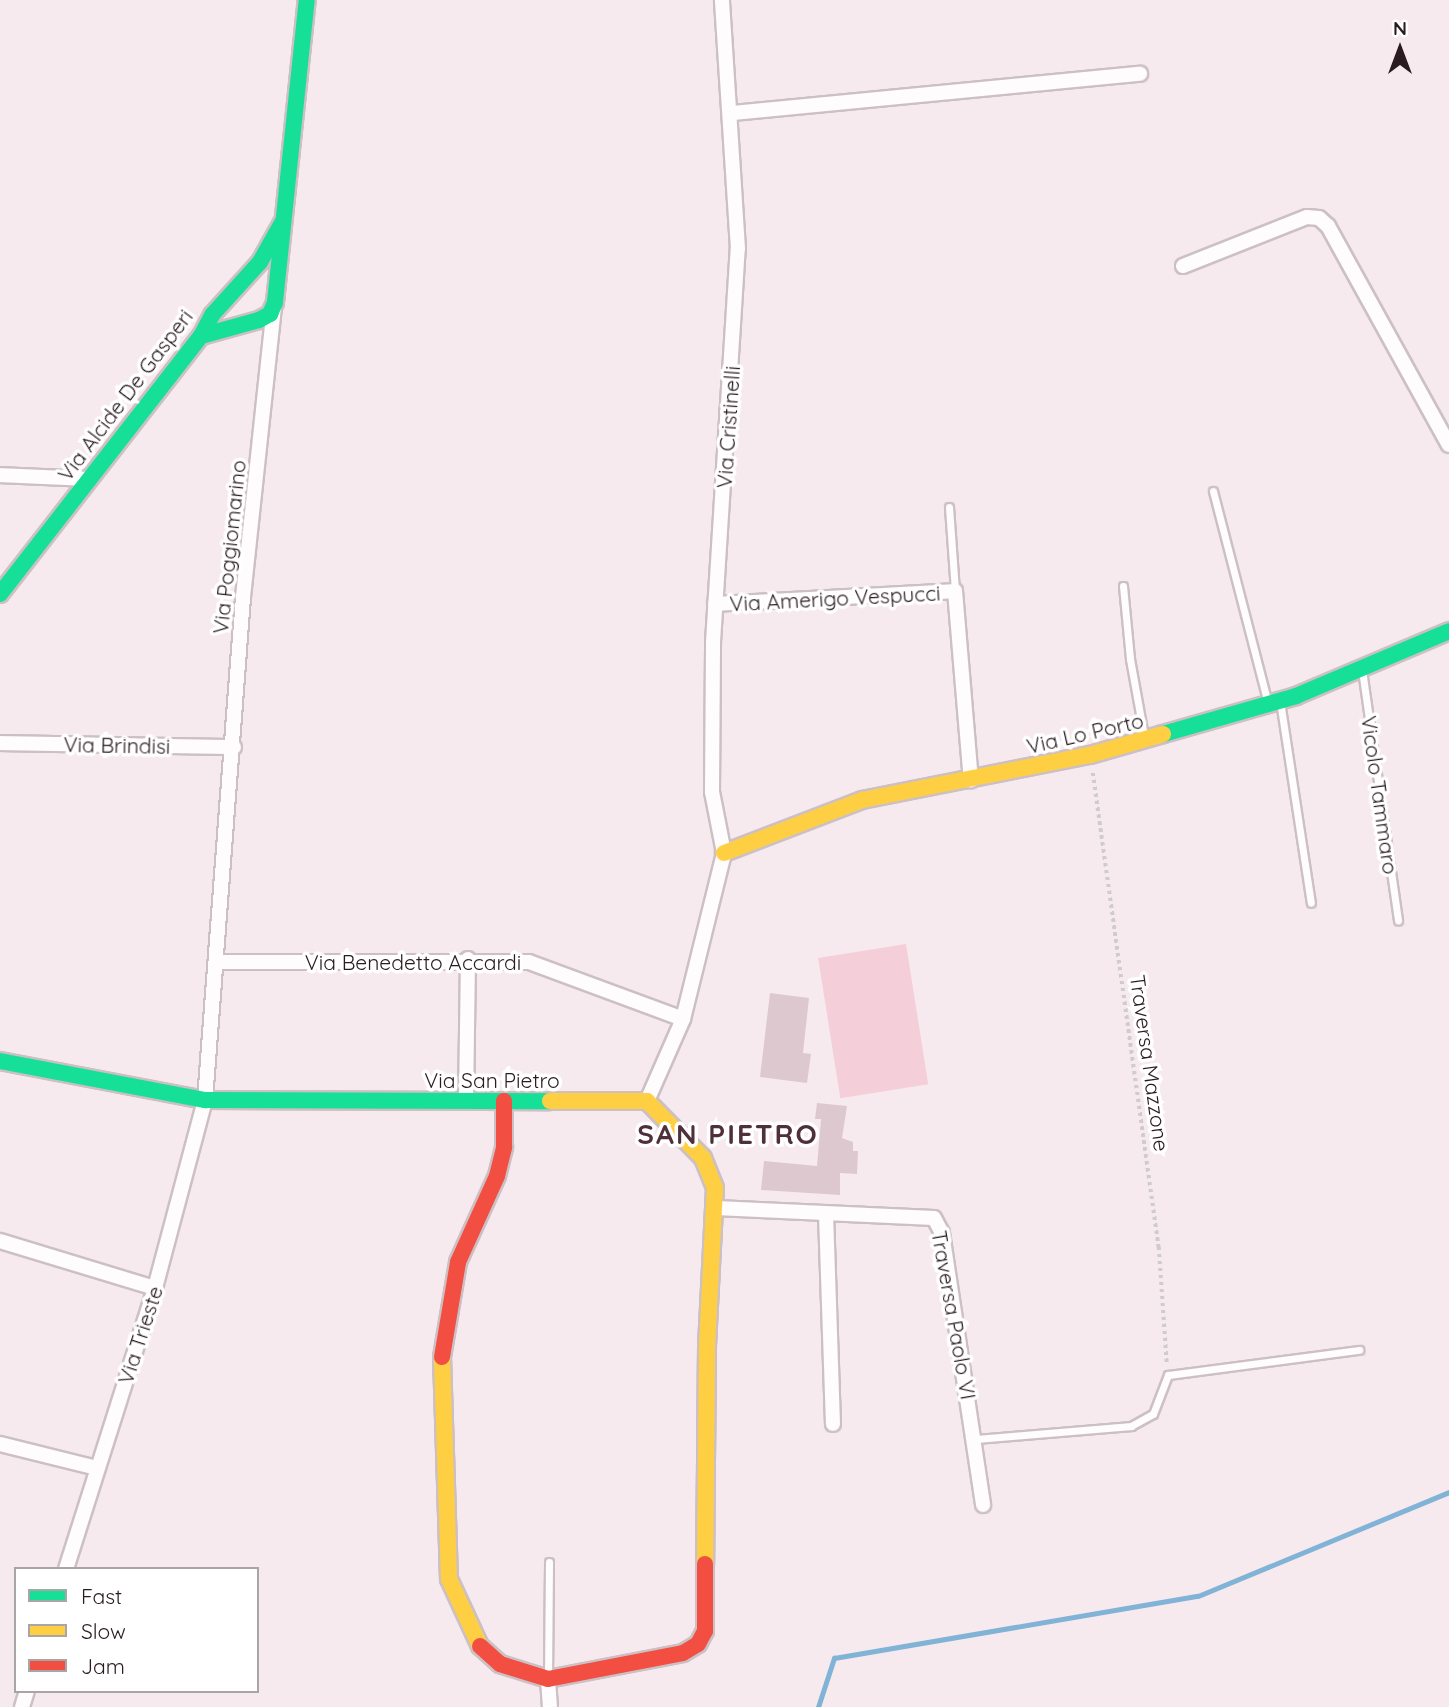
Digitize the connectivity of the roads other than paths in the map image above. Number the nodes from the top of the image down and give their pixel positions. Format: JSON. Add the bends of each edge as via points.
{"nodes":[{"id":1,"x":307,"y":0,"type":"edge"},
{"id":2,"x":722,"y":0,"type":"edge"},
{"id":3,"x":1140,"y":74,"type":"dead end"},
{"id":4,"x":732,"y":113,"type":"junction"},
{"id":5,"x":282,"y":223,"type":"junction"},
{"id":6,"x":1183,"y":266,"type":"dead end"},
{"id":7,"x":242,"y":284,"type":"junction"},
{"id":8,"x":275,"y":302,"type":"junction"},
{"id":9,"x":253,"y":322,"type":"junction"},
{"id":10,"x":201,"y":336,"type":"junction"},
{"id":11,"x":1449,"y":445,"type":"edge"},
{"id":12,"x":0,"y":475,"type":"edge"},
{"id":13,"x":87,"y":480,"type":"junction"},
{"id":14,"x":1213,"y":491,"type":"dead end"},
{"id":15,"x":949,"y":507,"type":"dead end"},
{"id":16,"x":1123,"y":586,"type":"dead end"},
{"id":17,"x":956,"y":592,"type":"junction"},
{"id":18,"x":0,"y":594,"type":"edge"},
{"id":19,"x":715,"y":604,"type":"junction"},
{"id":20,"x":1449,"y":632,"type":"edge"},
{"id":21,"x":1362,"y":670,"type":"junction"},
{"id":22,"x":1274,"y":702,"type":"junction"},
{"id":23,"x":1145,"y":740,"type":"junction"},
{"id":24,"x":0,"y":743,"type":"edge"},
{"id":25,"x":234,"y":747,"type":"junction"},
{"id":26,"x":971,"y":780,"type":"junction"},
{"id":27,"x":724,"y":853,"type":"junction"},
{"id":28,"x":1311,"y":903,"type":"dead end"},
{"id":29,"x":1398,"y":920,"type":"dead end"},
{"id":30,"x":468,"y":959,"type":"junction"},
{"id":31,"x":216,"y":962,"type":"junction"},
{"id":32,"x":683,"y":1020,"type":"junction"},
{"id":33,"x":0,"y":1061,"type":"edge"},
{"id":34,"x":205,"y":1100,"type":"junction"},
{"id":35,"x":504,"y":1101,"type":"junction"},
{"id":36,"x":647,"y":1101,"type":"junction"},
{"id":37,"x":466,"y":1102,"type":"junction"},
{"id":38,"x":716,"y":1208,"type":"junction"},
{"id":39,"x":826,"y":1214,"type":"junction"},
{"id":40,"x":0,"y":1241,"type":"edge"},
{"id":41,"x":155,"y":1288,"type":"junction"},
{"id":42,"x":1359,"y":1350,"type":"dead end"},
{"id":43,"x":833,"y":1424,"type":"dead end"},
{"id":44,"x":976,"y":1439,"type":"junction"},
{"id":45,"x":0,"y":1444,"type":"edge"},
{"id":46,"x":97,"y":1468,"type":"junction"},
{"id":47,"x":983,"y":1505,"type":"dead end"},
{"id":48,"x":549,"y":1562,"type":"dead end"},
{"id":49,"x":67,"y":1567,"type":"edge"},
{"id":50,"x":548,"y":1679,"type":"junction"},
{"id":51,"x":550,"y":1707,"type":"edge"}],
"edges":[{"from":1,"to":5,"type":"street","name":"Via Poggiomarino"},
{"from":2,"to":4,"type":"street","name":"Via Cristinelli"},
{"from":3,"to":4,"type":"street"},
{"from":4,"to":19,"type":"street","name":"Via Cristinelli","via":[[738,249]]},
{"from":5,"to":7,"type":"street","name":"Via Alcide De Gasperi"},
{"from":5,"to":8,"type":"street","name":"Via Poggiomarino"},
{"from":6,"to":11,"type":"street","via":[[1307,217],[1319,218],[1328,226]]},
{"from":7,"to":8,"type":"street","via":[[267,277]]},
{"from":7,"to":9,"type":"street","via":[[234,313]]},
{"from":7,"to":10,"type":"street","name":"Via Alcide De Gasperi","via":[[212,314]]},
{"from":8,"to":9,"type":"street"},
{"from":8,"to":25,"type":"street","name":"Via Poggiomarino","via":[[243,597]]},
{"from":9,"to":10,"type":"street"},
{"from":10,"to":13,"type":"street","name":"Via Alcide De Gasperi"},
{"from":12,"to":13,"type":"street"},
{"from":13,"to":18,"type":"street","name":"Via Alcide De Gasperi"},
{"from":14,"to":22,"type":"lane"},
{"from":15,"to":17,"type":"lane","name":"Via Amerigo Vespucci"},
{"from":16,"to":23,"type":"lane"},
{"from":17,"to":19,"type":"street","name":"Via Amerigo Vespucci"},
{"from":17,"to":26,"type":"street","name":"Via Amerigo Vespucci"},
{"from":19,"to":27,"type":"street","name":"Via Cristinelli","via":[[712,792]]},
{"from":20,"to":21,"type":"street","name":"Via Lo Porto"},
{"from":21,"to":22,"type":"street","name":"Via Lo Porto"},
{"from":21,"to":29,"type":"lane","name":"Vicolo Tammaro"},
{"from":22,"to":23,"type":"street","name":"Via Lo Porto"},
{"from":22,"to":28,"type":"lane"},
{"from":23,"to":26,"type":"street","name":"Via Lo Porto"},
{"from":24,"to":25,"type":"street","name":"Via Brindisi"},
{"from":25,"to":31,"type":"street","name":"Via Poggiomarino"},
{"from":26,"to":27,"type":"street","name":"Via Lo Porto","via":[[862,800]]},
{"from":27,"to":32,"type":"street"},
{"from":30,"to":31,"type":"street","name":"Via Benedetto Accardi"},
{"from":30,"to":32,"type":"street","name":"Via Benedetto Accardi","via":[[529,962]]},
{"from":30,"to":37,"type":"street"},
{"from":31,"to":34,"type":"street","name":"Via Poggiomarino"},
{"from":32,"to":36,"type":"street"},
{"from":33,"to":34,"type":"street","name":"Via San Pietro"},
{"from":34,"to":37,"type":"street","name":"Via San Pietro"},
{"from":34,"to":41,"type":"street","name":"Via Trieste"},
{"from":35,"to":36,"type":"street","name":"Via San Pietro"},
{"from":35,"to":37,"type":"street","name":"Via San Pietro"},
{"from":35,"to":50,"type":"street","via":[[504,1147],[497,1177],[458,1262],[442,1344],[446,1551],[456,1601],[479,1645],[500,1664]]},
{"from":36,"to":38,"type":"street","via":[[703,1158],[715,1188]]},
{"from":38,"to":39,"type":"street","name":"Traversa Paolo VI"},
{"from":38,"to":50,"type":"street","via":[[710,1225],[705,1631],[698,1644],[683,1653]]},
{"from":39,"to":43,"type":"street"},
{"from":39,"to":44,"type":"street","name":"Traversa Paolo VI","via":[[919,1214],[934,1217],[940,1225]]},
{"from":40,"to":41,"type":"street"},
{"from":41,"to":46,"type":"street","name":"Via Trieste"},
{"from":42,"to":44,"type":"lane","via":[[1168,1375],[1153,1414],[1130,1426]]},
{"from":44,"to":47,"type":"street","name":"Traversa Paolo VI"},
{"from":45,"to":46,"type":"street"},
{"from":46,"to":49,"type":"street","name":"Via Trieste"},
{"from":48,"to":50,"type":"lane"},
{"from":50,"to":51,"type":"street"}]}
